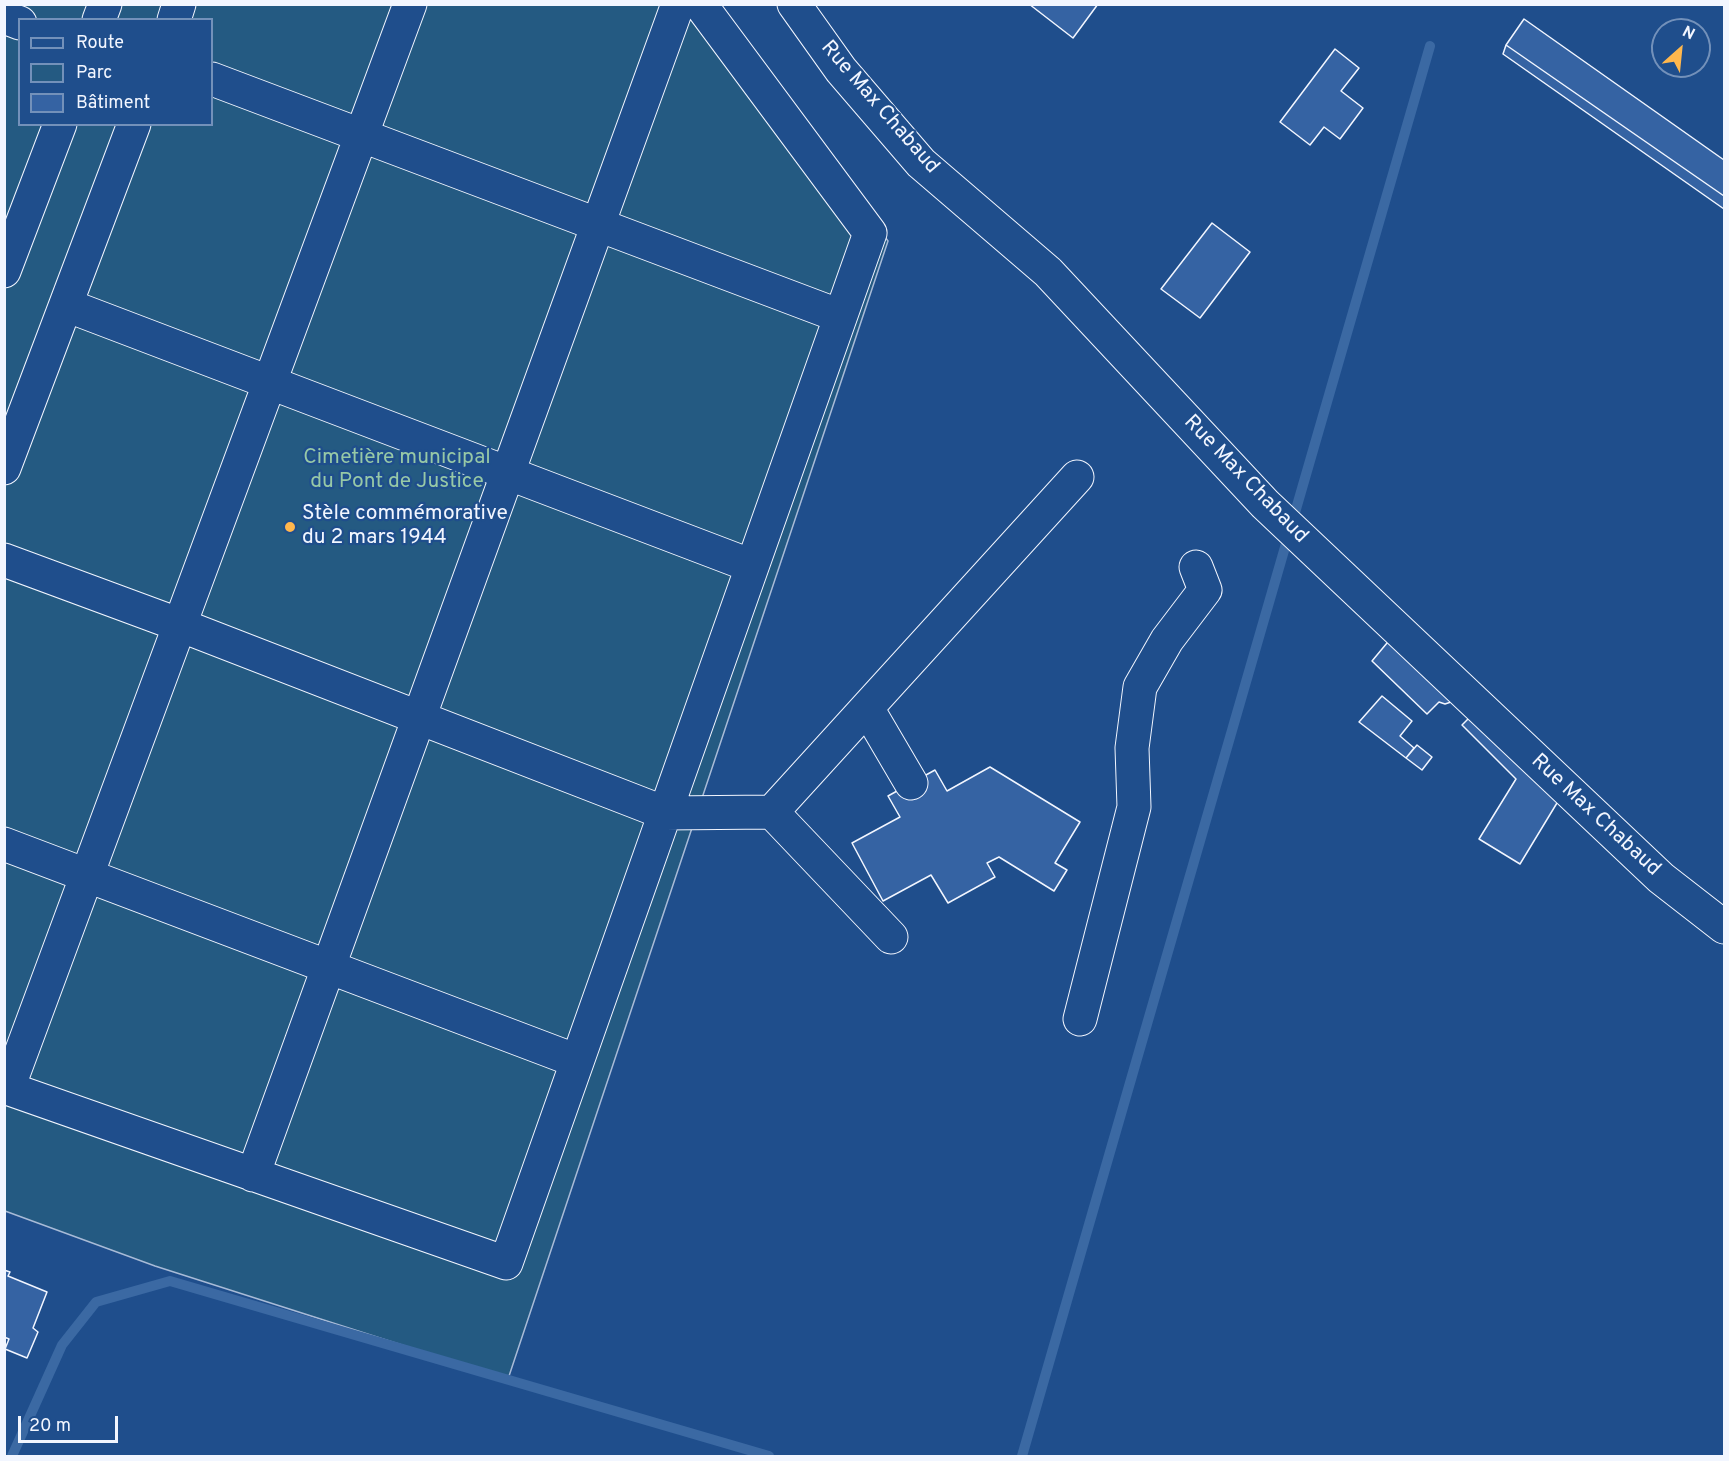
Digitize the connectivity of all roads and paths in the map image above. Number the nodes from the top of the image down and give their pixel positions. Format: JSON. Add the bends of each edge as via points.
{"nodes":[{"id":1,"x":410,"y":4,"type":"edge"},
{"id":2,"x":678,"y":4,"type":"edge"},
{"id":3,"x":700,"y":4,"type":"edge"},
{"id":4,"x":794,"y":4,"type":"edge"},
{"id":5,"x":213,"y":79,"type":"edge"},
{"id":6,"x":59,"y":126,"type":"edge"},
{"id":7,"x":133,"y":126,"type":"edge"},
{"id":8,"x":361,"y":137,"type":"junction"},
{"id":9,"x":598,"y":225,"type":"junction"},
{"id":10,"x":4,"y":271,"type":"edge"},
{"id":11,"x":66,"y":305,"type":"junction"},
{"id":12,"x":840,"y":316,"type":"junction"},
{"id":13,"x":270,"y":382,"type":"junction"},
{"id":14,"x":4,"y":468,"type":"edge"},
{"id":15,"x":508,"y":473,"type":"junction"},
{"id":16,"x":1077,"y":477,"type":"dead end"},
{"id":17,"x":4,"y":560,"type":"edge"},
{"id":18,"x":752,"y":566,"type":"junction"},
{"id":19,"x":1196,"y":567,"type":"dead end"},
{"id":20,"x":180,"y":625,"type":"junction"},
{"id":21,"x":867,"y":708,"type":"junction"},
{"id":22,"x":419,"y":718,"type":"junction"},
{"id":23,"x":911,"y":783,"type":"dead end"},
{"id":24,"x":772,"y":812,"type":"junction"},
{"id":25,"x":665,"y":813,"type":"junction"},
{"id":26,"x":4,"y":844,"type":"edge"},
{"id":27,"x":87,"y":875,"type":"junction"},
{"id":28,"x":1725,"y":927,"type":"edge"},
{"id":29,"x":891,"y":937,"type":"dead end"},
{"id":30,"x":329,"y":967,"type":"junction"},
{"id":31,"x":1080,"y":1019,"type":"dead end"},
{"id":32,"x":577,"y":1062,"type":"junction"},
{"id":33,"x":6,"y":1088,"type":"edge"},
{"id":34,"x":253,"y":1175,"type":"junction"}],
"edges":[{"from":1,"to":8,"type":"street"},
{"from":2,"to":9,"type":"street"},
{"from":3,"to":12,"type":"street","via":[[870,233]]},
{"from":4,"to":28,"type":"street","name":"Rue Max Chabaud","via":[[841,70],[921,163],[1048,272],[1269,508],[1661,878]]},
{"from":5,"to":8,"type":"street"},
{"from":6,"to":10,"type":"street"},
{"from":7,"to":11,"type":"street"},
{"from":8,"to":9,"type":"street"},
{"from":8,"to":13,"type":"street"},
{"from":9,"to":12,"type":"street"},
{"from":9,"to":15,"type":"street"},
{"from":11,"to":13,"type":"street"},
{"from":11,"to":14,"type":"street"},
{"from":12,"to":18,"type":"street"},
{"from":13,"to":15,"type":"street"},
{"from":13,"to":20,"type":"street"},
{"from":15,"to":18,"type":"street"},
{"from":15,"to":22,"type":"street"},
{"from":16,"to":21,"type":"street"},
{"from":17,"to":20,"type":"street"},
{"from":18,"to":25,"type":"street"},
{"from":19,"to":31,"type":"street","via":[[1204,590],[1167,640],[1140,687],[1132,748],[1134,807]]},
{"from":20,"to":22,"type":"street"},
{"from":20,"to":27,"type":"street"},
{"from":21,"to":23,"type":"street"},
{"from":21,"to":24,"type":"street"},
{"from":22,"to":25,"type":"street"},
{"from":22,"to":30,"type":"street"},
{"from":24,"to":25,"type":"street"},
{"from":24,"to":29,"type":"street"},
{"from":25,"to":32,"type":"street"},
{"from":26,"to":27,"type":"street"},
{"from":27,"to":30,"type":"street"},
{"from":27,"to":33,"type":"street"},
{"from":30,"to":32,"type":"street"},
{"from":30,"to":34,"type":"street"},
{"from":32,"to":34,"type":"street","via":[[506,1263]]},
{"from":33,"to":34,"type":"street"}]}
